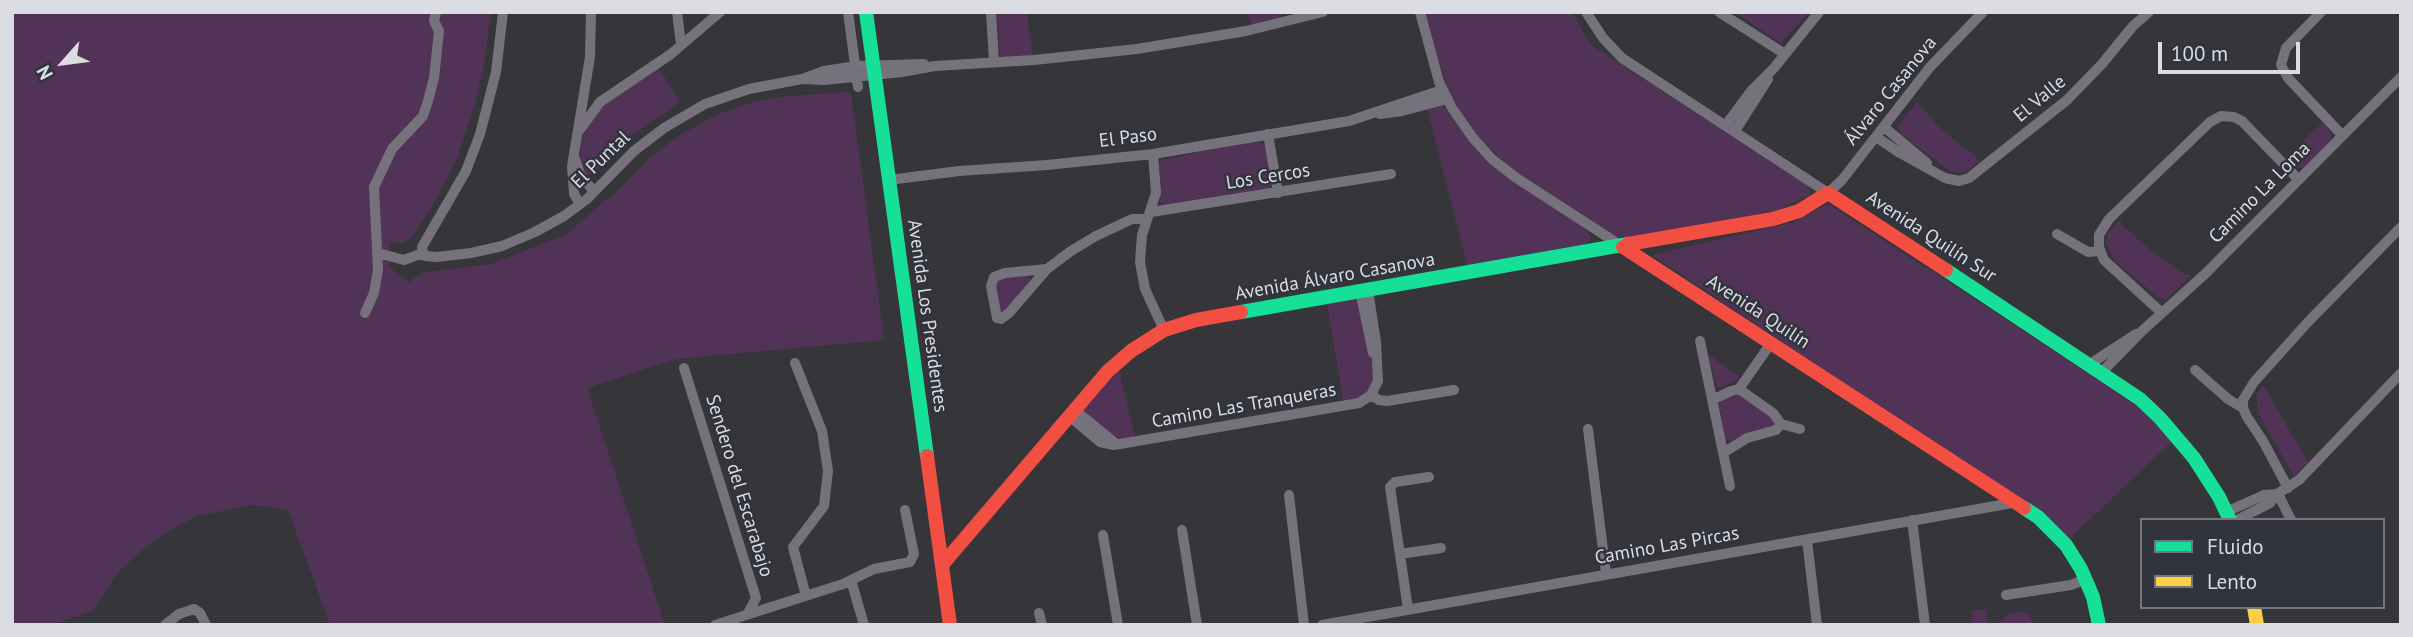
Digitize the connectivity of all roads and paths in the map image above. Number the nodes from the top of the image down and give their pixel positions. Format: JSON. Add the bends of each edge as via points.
{"nodes":[{"id":1,"x":436,"y":12,"type":"edge"},
{"id":2,"x":503,"y":12,"type":"edge"},
{"id":3,"x":591,"y":12,"type":"edge"},
{"id":4,"x":677,"y":12,"type":"edge"},
{"id":5,"x":720,"y":12,"type":"edge"},
{"id":6,"x":848,"y":12,"type":"edge"},
{"id":7,"x":866,"y":12,"type":"edge"},
{"id":8,"x":991,"y":12,"type":"edge"},
{"id":9,"x":1323,"y":12,"type":"edge"},
{"id":10,"x":1420,"y":12,"type":"edge"},
{"id":11,"x":1586,"y":12,"type":"edge"},
{"id":12,"x":1719,"y":12,"type":"edge"},
{"id":13,"x":1819,"y":12,"type":"edge"},
{"id":14,"x":1983,"y":12,"type":"edge"},
{"id":15,"x":2321,"y":12,"type":"edge"},
{"id":16,"x":2145,"y":13,"type":"edge"},
{"id":17,"x":1292,"y":16,"type":"edge"},
{"id":18,"x":681,"y":45,"type":"junction"},
{"id":19,"x":1785,"y":54,"type":"junction"},
{"id":20,"x":993,"y":62,"type":"junction"},
{"id":21,"x":874,"y":70,"type":"junction"},
{"id":22,"x":857,"y":77,"type":"junction"},
{"id":23,"x":2401,"y":77,"type":"edge"},
{"id":24,"x":584,"y":92,"type":"junction"},
{"id":25,"x":1445,"y":94,"type":"junction"},
{"id":26,"x":600,"y":102,"type":"junction"},
{"id":27,"x":1884,"y":127,"type":"junction"},
{"id":28,"x":1731,"y":128,"type":"junction"},
{"id":29,"x":1268,"y":134,"type":"junction"},
{"id":30,"x":576,"y":135,"type":"junction"},
{"id":31,"x":2342,"y":135,"type":"junction"},
{"id":32,"x":1876,"y":137,"type":"junction"},
{"id":33,"x":1153,"y":154,"type":"junction"},
{"id":34,"x":575,"y":155,"type":"junction"},
{"id":35,"x":1936,"y":173,"type":"junction"},
{"id":36,"x":1391,"y":174,"type":"dead end"},
{"id":37,"x":889,"y":180,"type":"junction"},
{"id":38,"x":2299,"y":180,"type":"junction"},
{"id":39,"x":594,"y":192,"type":"junction"},
{"id":40,"x":1278,"y":193,"type":"junction"},
{"id":41,"x":1828,"y":193,"type":"junction"},
{"id":42,"x":580,"y":204,"type":"junction"},
{"id":43,"x":1149,"y":215,"type":"junction"},
{"id":44,"x":2401,"y":227,"type":"edge"},
{"id":45,"x":2057,"y":234,"type":"dead end"},
{"id":46,"x":1623,"y":247,"type":"junction"},
{"id":47,"x":2100,"y":251,"type":"junction"},
{"id":48,"x":378,"y":253,"type":"junction"},
{"id":49,"x":423,"y":253,"type":"junction"},
{"id":50,"x":1047,"y":269,"type":"junction"},
{"id":51,"x":1364,"y":291,"type":"junction"},
{"id":52,"x":365,"y":313,"type":"dead end"},
{"id":53,"x":2162,"y":313,"type":"junction"},
{"id":54,"x":1164,"y":330,"type":"junction"},
{"id":55,"x":1700,"y":341,"type":"dead end"},
{"id":56,"x":1771,"y":342,"type":"junction"},
{"id":57,"x":795,"y":363,"type":"dead end"},
{"id":58,"x":684,"y":368,"type":"dead end"},
{"id":59,"x":2096,"y":368,"type":"junction"},
{"id":60,"x":2195,"y":370,"type":"dead end"},
{"id":61,"x":2401,"y":373,"type":"edge"},
{"id":62,"x":1740,"y":389,"type":"junction"},
{"id":63,"x":1454,"y":390,"type":"dead end"},
{"id":64,"x":1371,"y":395,"type":"junction"},
{"id":65,"x":1712,"y":400,"type":"junction"},
{"id":66,"x":2243,"y":408,"type":"junction"},
{"id":67,"x":1072,"y":413,"type":"junction"},
{"id":68,"x":1781,"y":424,"type":"junction"},
{"id":69,"x":1588,"y":429,"type":"dead end"},
{"id":70,"x":1800,"y":429,"type":"dead end"},
{"id":71,"x":1723,"y":453,"type":"junction"},
{"id":72,"x":1429,"y":477,"type":"dead end"},
{"id":73,"x":1730,"y":486,"type":"dead end"},
{"id":74,"x":2281,"y":492,"type":"junction"},
{"id":75,"x":1289,"y":495,"type":"dead end"},
{"id":76,"x":2018,"y":502,"type":"junction"},
{"id":77,"x":905,"y":510,"type":"dead end"},
{"id":78,"x":2231,"y":517,"type":"edge"},
{"id":79,"x":2290,"y":518,"type":"edge"},
{"id":80,"x":1912,"y":520,"type":"junction"},
{"id":81,"x":1182,"y":530,"type":"dead end"},
{"id":82,"x":1103,"y":535,"type":"dead end"},
{"id":83,"x":1807,"y":540,"type":"junction"},
{"id":84,"x":1441,"y":548,"type":"dead end"},
{"id":85,"x":1400,"y":554,"type":"junction"},
{"id":86,"x":942,"y":565,"type":"junction"},
{"id":87,"x":1606,"y":574,"type":"junction"},
{"id":88,"x":2086,"y":579,"type":"junction"},
{"id":89,"x":852,"y":580,"type":"junction"},
{"id":90,"x":2006,"y":595,"type":"dead end"},
{"id":91,"x":806,"y":596,"type":"junction"},
{"id":92,"x":1408,"y":609,"type":"junction"},
{"id":93,"x":748,"y":613,"type":"junction"},
{"id":94,"x":1366,"y":621,"type":"edge"},
{"id":95,"x":165,"y":625,"type":"edge"},
{"id":96,"x":206,"y":625,"type":"edge"},
{"id":97,"x":715,"y":625,"type":"edge"},
{"id":98,"x":864,"y":625,"type":"edge"},
{"id":99,"x":950,"y":625,"type":"edge"},
{"id":100,"x":1118,"y":625,"type":"edge"},
{"id":101,"x":1197,"y":625,"type":"edge"},
{"id":102,"x":1304,"y":625,"type":"edge"},
{"id":103,"x":1322,"y":625,"type":"edge"},
{"id":104,"x":1817,"y":625,"type":"edge"},
{"id":105,"x":1925,"y":625,"type":"edge"},
{"id":106,"x":2099,"y":625,"type":"edge"}],
"edges":[{"from":1,"to":48,"type":"street","via":[[439,31],[434,78],[423,116],[392,149],[374,187]]},
{"from":2,"to":49,"type":"street","via":[[495,80],[480,134]]},
{"from":3,"to":24,"type":"street"},
{"from":4,"to":18,"type":"street"},
{"from":5,"to":18,"type":"street"},
{"from":6,"to":22,"type":"street"},
{"from":7,"to":21,"type":"street","name":"Avenida Los Presidentes"},
{"from":8,"to":20,"type":"street"},
{"from":9,"to":17,"type":"street","name":"El Puntal"},
{"from":10,"to":25,"type":"street","name":"Avenida Quilín"},
{"from":11,"to":28,"type":"street","name":"Avenida Quilín Sur","via":[[1622,58]]},
{"from":12,"to":19,"type":"street"},
{"from":13,"to":19,"type":"street"},
{"from":14,"to":27,"type":"street","name":"Álvaro Casanova","via":[[1935,61]]},
{"from":15,"to":31,"type":"street","via":[[2286,48],[2281,60],[2288,78]]},
{"from":16,"to":35,"type":"street","name":"El Valle","via":[[2067,100],[1980,170],[1959,181]]},
{"from":17,"to":20,"type":"street","name":"El Puntal","via":[[1246,31],[1157,47]]},
{"from":18,"to":26,"type":"street"},
{"from":19,"to":28,"type":"street"},
{"from":20,"to":21,"type":"street","name":"El Puntal"},
{"from":21,"to":22,"type":"street","name":"El Puntal"},
{"from":21,"to":37,"type":"street","name":"Avenida Los Presidentes"},
{"from":22,"to":39,"type":"street","name":"El Puntal","via":[[802,79],[738,92],[694,110],[648,140]]},
{"from":23,"to":31,"type":"street","name":"Camino La Loma"},
{"from":24,"to":26,"type":"street","via":[[590,100]]},
{"from":24,"to":30,"type":"street"},
{"from":25,"to":29,"type":"street","name":"El Paso","via":[[1349,121]]},
{"from":25,"to":46,"type":"street","name":"Avenida Quilín","via":[[1473,138],[1502,167]]},
{"from":26,"to":30,"type":"street"},
{"from":27,"to":32,"type":"street","name":"Álvaro Casanova"},
{"from":27,"to":35,"type":"street"},
{"from":28,"to":41,"type":"street","name":"Avenida Quilín Sur"},
{"from":29,"to":33,"type":"street","name":"El Paso"},
{"from":29,"to":40,"type":"street"},
{"from":30,"to":34,"type":"street"},
{"from":31,"to":38,"type":"street","name":"Camino La Loma"},
{"from":32,"to":35,"type":"street","name":"El Valle"},
{"from":32,"to":41,"type":"street","name":"Álvaro Casanova"},
{"from":33,"to":37,"type":"street","name":"El Paso"},
{"from":33,"to":43,"type":"street","via":[[1156,186]]},
{"from":34,"to":39,"type":"street","via":[[580,174]]},
{"from":34,"to":42,"type":"street","via":[[573,191]]},
{"from":36,"to":40,"type":"street","name":"Los Cercos"},
{"from":37,"to":86,"type":"street","name":"Avenida Los Presidentes"},
{"from":38,"to":47,"type":"street","via":[[2242,121],[2225,115],[2210,122],[2105,223],[2099,235]]},
{"from":38,"to":53,"type":"street","name":"Camino La Loma"},
{"from":39,"to":42,"type":"street","name":"El Puntal"},
{"from":40,"to":43,"type":"street","name":"Los Cercos"},
{"from":41,"to":46,"type":"street","name":"Avenida Álvaro Casanova","via":[[1799,211],[1773,219]]},
{"from":41,"to":59,"type":"street","name":"Avenida Quilín Sur"},
{"from":42,"to":49,"type":"street","name":"El Puntal","via":[[546,227],[502,246],[452,256]]},
{"from":43,"to":50,"type":"street","name":"Los Cercos","via":[[1107,230]]},
{"from":43,"to":54,"type":"street","via":[[1140,244],[1141,271]]},
{"from":44,"to":66,"type":"street","via":[[2254,382]]},
{"from":45,"to":47,"type":"street","via":[[2084,251]]},
{"from":46,"to":51,"type":"street","name":"Avenida Álvaro Casanova"},
{"from":46,"to":56,"type":"street","name":"Avenida Quilín"},
{"from":47,"to":53,"type":"street","via":[[2108,264]]},
{"from":48,"to":49,"type":"street","name":"El Puntal","via":[[404,260]]},
{"from":48,"to":52,"type":"street","via":[[374,293]]},
{"from":50,"to":50,"type":"street","name":"Los Cercos","via":[[994,277],[991,286],[997,318],[1009,313]]},
{"from":51,"to":54,"type":"street","name":"Avenida Álvaro Casanova","via":[[1196,320]]},
{"from":51,"to":64,"type":"street","via":[[1378,381]]},
{"from":53,"to":59,"type":"street","name":"Camino La Loma"},
{"from":54,"to":67,"type":"street","name":"Avenida Álvaro Casanova","via":[[1123,357]]},
{"from":55,"to":65,"type":"street"},
{"from":56,"to":62,"type":"street"},
{"from":56,"to":76,"type":"street","name":"Avenida Quilín"},
{"from":57,"to":91,"type":"street","via":[[822,431],[828,471],[824,506],[793,547]]},
{"from":58,"to":93,"type":"street","name":"Sendero del Escarabajo","via":[[756,598]]},
{"from":59,"to":78,"type":"street","name":"Avenida Quilín Sur","via":[[2140,399],[2179,438]]},
{"from":60,"to":66,"type":"street"},
{"from":61,"to":74,"type":"street","via":[[2299,480]]},
{"from":62,"to":65,"type":"street"},
{"from":62,"to":68,"type":"street"},
{"from":63,"to":64,"type":"street","name":"Camino Las Tranqueras","via":[[1387,401]]},
{"from":64,"to":67,"type":"street","name":"Camino Las Tranqueras","via":[[1354,405],[1119,445],[1100,442]]},
{"from":65,"to":71,"type":"street"},
{"from":66,"to":74,"type":"street"},
{"from":67,"to":86,"type":"street","name":"Avenida Álvaro Casanova"},
{"from":68,"to":70,"type":"street"},
{"from":68,"to":71,"type":"street"},
{"from":69,"to":87,"type":"street"},
{"from":71,"to":73,"type":"street"},
{"from":72,"to":85,"type":"street","via":[[1390,487]]},
{"from":74,"to":78,"type":"street","via":[[2264,495]]},
{"from":74,"to":79,"type":"street"},
{"from":75,"to":102,"type":"street"},
{"from":76,"to":80,"type":"street","name":"Camino Las Pircas"},
{"from":76,"to":88,"type":"street","name":"Avenida Quilín","via":[[2059,536]]},
{"from":77,"to":89,"type":"street","via":[[912,561],[874,569]]},
{"from":80,"to":83,"type":"street","name":"Camino Las Pircas"},
{"from":80,"to":105,"type":"street"},
{"from":81,"to":101,"type":"street"},
{"from":82,"to":100,"type":"street"},
{"from":83,"to":87,"type":"street","name":"Camino Las Pircas"},
{"from":83,"to":104,"type":"street"},
{"from":84,"to":85,"type":"street"},
{"from":85,"to":92,"type":"street"},
{"from":86,"to":99,"type":"street","name":"Avenida Los Presidentes"},
{"from":87,"to":92,"type":"street","name":"Camino Las Pircas"},
{"from":88,"to":90,"type":"street"},
{"from":88,"to":106,"type":"street","name":"Avenida Quilín"},
{"from":89,"to":91,"type":"street"},
{"from":89,"to":98,"type":"street"},
{"from":91,"to":93,"type":"street"},
{"from":92,"to":94,"type":"street","name":"Camino Las Pircas"},
{"from":93,"to":97,"type":"street"},
{"from":94,"to":103,"type":"street","name":"Camino Las Pircas"},
{"from":95,"to":96,"type":"street","via":[[194,609]]}]}
